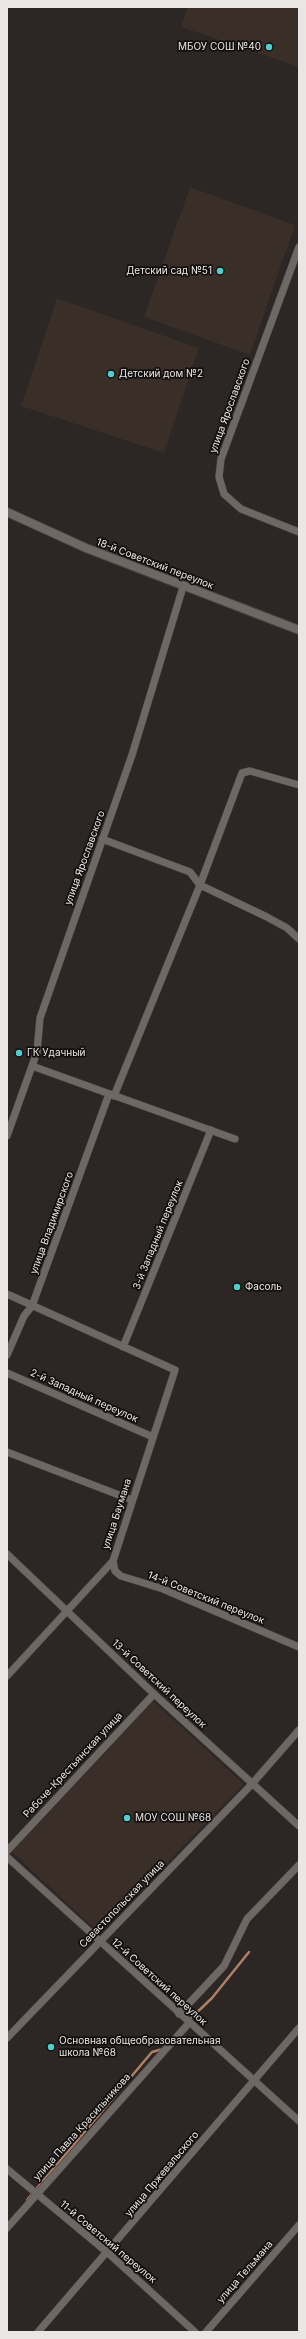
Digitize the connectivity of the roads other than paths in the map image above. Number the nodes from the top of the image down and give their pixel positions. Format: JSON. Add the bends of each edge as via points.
{"nodes":[{"id":1,"x":299,"y":247,"type":"edge"},
{"id":2,"x":7,"y":512,"type":"edge"},
{"id":3,"x":299,"y":532,"type":"edge"},
{"id":4,"x":183,"y":587,"type":"junction"},
{"id":5,"x":299,"y":630,"type":"edge"},
{"id":6,"x":299,"y":785,"type":"edge"},
{"id":7,"x":102,"y":839,"type":"junction"},
{"id":8,"x":200,"y":885,"type":"junction"},
{"id":9,"x":299,"y":939,"type":"edge"},
{"id":10,"x":32,"y":1066,"type":"junction"},
{"id":11,"x":112,"y":1095,"type":"junction"},
{"id":12,"x":211,"y":1130,"type":"junction"},
{"id":13,"x":7,"y":1136,"type":"edge"},
{"id":14,"x":235,"y":1139,"type":"dead end"},
{"id":15,"x":7,"y":1294,"type":"edge"},
{"id":16,"x":32,"y":1306,"type":"junction"},
{"id":17,"x":123,"y":1347,"type":"junction"},
{"id":18,"x":7,"y":1355,"type":"edge"},
{"id":19,"x":7,"y":1373,"type":"edge"},
{"id":20,"x":153,"y":1437,"type":"junction"},
{"id":21,"x":7,"y":1452,"type":"edge"},
{"id":22,"x":132,"y":1500,"type":"junction"},
{"id":23,"x":7,"y":1554,"type":"edge"},
{"id":24,"x":113,"y":1561,"type":"junction"},
{"id":25,"x":67,"y":1612,"type":"junction"},
{"id":26,"x":299,"y":1646,"type":"edge"},
{"id":27,"x":7,"y":1676,"type":"edge"},
{"id":28,"x":154,"y":1694,"type":"junction"},
{"id":29,"x":299,"y":1730,"type":"edge"},
{"id":30,"x":251,"y":1785,"type":"junction"},
{"id":31,"x":299,"y":1826,"type":"edge"},
{"id":32,"x":7,"y":1851,"type":"edge"},
{"id":33,"x":7,"y":1856,"type":"edge"},
{"id":34,"x":299,"y":1865,"type":"edge"},
{"id":35,"x":99,"y":1942,"type":"junction"},
{"id":36,"x":179,"y":2014,"type":"junction"},
{"id":37,"x":189,"y":2023,"type":"junction"},
{"id":38,"x":299,"y":2028,"type":"edge"},
{"id":39,"x":7,"y":2038,"type":"edge"},
{"id":40,"x":255,"y":2080,"type":"junction"},
{"id":41,"x":299,"y":2121,"type":"edge"},
{"id":42,"x":7,"y":2170,"type":"edge"},
{"id":43,"x":36,"y":2194,"type":"junction"},
{"id":44,"x":299,"y":2225,"type":"edge"},
{"id":45,"x":7,"y":2228,"type":"edge"},
{"id":46,"x":108,"y":2253,"type":"junction"},
{"id":47,"x":38,"y":2332,"type":"edge"},
{"id":48,"x":195,"y":2332,"type":"edge"},
{"id":49,"x":206,"y":2332,"type":"edge"}],
"edges":[{"from":1,"to":3,"type":"street","name":"улица Ярославского","via":[[221,460],[219,477],[224,494],[241,509]]},
{"from":2,"to":4,"type":"street","name":"18-й Советский переулок","via":[[86,548]]},
{"from":4,"to":5,"type":"street","name":"18-й Советский переулок"},
{"from":4,"to":7,"type":"street","name":"улица Ярославского","via":[[132,755]]},
{"from":6,"to":8,"type":"street","name":"улица Владимирского","via":[[250,771],[242,774]]},
{"from":7,"to":8,"type":"street","via":[[190,872]]},
{"from":7,"to":10,"type":"street","name":"улица Ярославского","via":[[40,1018],[38,1052]]},
{"from":8,"to":9,"type":"street","via":[[267,917],[287,928]]},
{"from":8,"to":11,"type":"street","name":"улица Владимирского"},
{"from":10,"to":11,"type":"street"},
{"from":10,"to":13,"type":"street","name":"улица Ярославского"},
{"from":11,"to":12,"type":"street"},
{"from":11,"to":16,"type":"street","name":"улица Владимирского"},
{"from":12,"to":14,"type":"street"},
{"from":12,"to":17,"type":"street","name":"3-й Западный переулок"},
{"from":15,"to":16,"type":"street"},
{"from":16,"to":17,"type":"street"},
{"from":16,"to":18,"type":"street","name":"улица Владимирского","via":[[24,1316]]},
{"from":17,"to":20,"type":"street","name":"улица Баумана","via":[[175,1370]]},
{"from":19,"to":20,"type":"street","name":"2-й Западный переулок"},
{"from":20,"to":22,"type":"street","name":"улица Баумана"},
{"from":21,"to":22,"type":"street"},
{"from":22,"to":24,"type":"street","name":"улица Баумана"},
{"from":23,"to":25,"type":"street","name":"13-й Советский переулок"},
{"from":24,"to":25,"type":"street","name":"улица Баумана"},
{"from":24,"to":26,"type":"street","name":"14-й Советский переулок","via":[[115,1570],[121,1576],[163,1589]]},
{"from":25,"to":27,"type":"street","name":"улица Баумана"},
{"from":25,"to":28,"type":"street","name":"13-й Советский переулок"},
{"from":28,"to":30,"type":"street","name":"13-й Советский переулок"},
{"from":28,"to":32,"type":"street","name":"Рабоче-Крестьянская улица"},
{"from":29,"to":30,"type":"street"},
{"from":30,"to":31,"type":"street","name":"13-й Советский переулок"},
{"from":30,"to":35,"type":"street","name":"Севастопольская улица"},
{"from":33,"to":35,"type":"street","name":"12-й Советский переулок"},
{"from":34,"to":36,"type":"street","via":[[247,1919],[224,1966]]},
{"from":35,"to":36,"type":"street","name":"12-й Советский переулок"},
{"from":35,"to":39,"type":"street","name":"Севастопольская улица"},
{"from":36,"to":37,"type":"street","name":"12-й Советский переулок"},
{"from":37,"to":40,"type":"street","name":"12-й Советский переулок"},
{"from":37,"to":43,"type":"street","name":"улица Павла Красильникова"},
{"from":38,"to":40,"type":"street","name":"улица Пржевальского"},
{"from":40,"to":41,"type":"street","name":"12-й Советский переулок"},
{"from":40,"to":46,"type":"street","name":"улица Пржевальского"},
{"from":42,"to":43,"type":"street","name":"11-й Советский переулок"},
{"from":43,"to":45,"type":"street","name":"улица Павла Красильникова"},
{"from":43,"to":46,"type":"street","name":"11-й Советский переулок"},
{"from":44,"to":49,"type":"street","name":"улица Тельмана"},
{"from":46,"to":47,"type":"street","name":"улица Пржевальского"},
{"from":46,"to":48,"type":"street","name":"11-й Советский переулок"}]}
